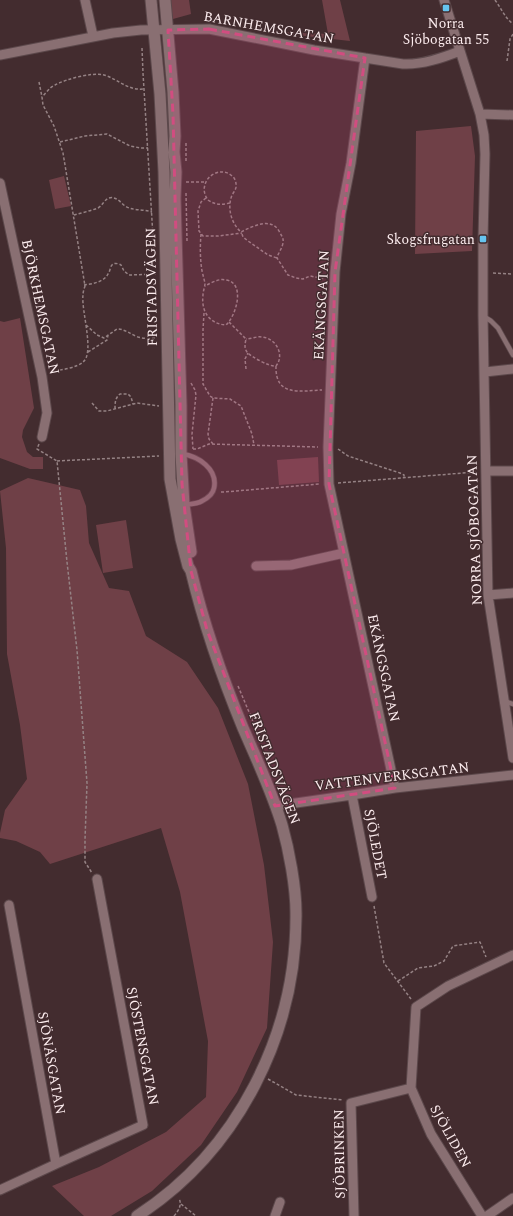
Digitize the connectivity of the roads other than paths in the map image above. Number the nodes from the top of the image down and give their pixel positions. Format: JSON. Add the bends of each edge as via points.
{"nodes":[{"id":1,"x":85,"y":0,"type":"edge"},
{"id":2,"x":152,"y":0,"type":"edge"},
{"id":3,"x":165,"y":0,"type":"edge"},
{"id":4,"x":444,"y":0,"type":"edge"},
{"id":5,"x":154,"y":30,"type":"junction"},
{"id":6,"x":168,"y":30,"type":"junction"},
{"id":7,"x":93,"y":36,"type":"junction"},
{"id":8,"x":460,"y":51,"type":"junction"},
{"id":9,"x":0,"y":54,"type":"edge"},
{"id":10,"x":365,"y":58,"type":"junction"},
{"id":11,"x":480,"y":114,"type":"junction"},
{"id":12,"x":513,"y":115,"type":"edge"},
{"id":13,"x":0,"y":184,"type":"edge"},
{"id":14,"x":483,"y":316,"type":"junction"},
{"id":15,"x":513,"y":355,"type":"edge"},
{"id":16,"x":513,"y":369,"type":"edge"},
{"id":17,"x":485,"y":372,"type":"junction"},
{"id":18,"x":42,"y":437,"type":"road end"},
{"id":19,"x":180,"y":454,"type":"junction"},
{"id":20,"x":164,"y":455,"type":"junction"},
{"id":21,"x":486,"y":471,"type":"junction"},
{"id":22,"x":513,"y":471,"type":"edge"},
{"id":23,"x":184,"y":505,"type":"junction"},
{"id":24,"x":344,"y":553,"type":"junction"},
{"id":25,"x":256,"y":566,"type":"dead end"},
{"id":26,"x":191,"y":571,"type":"junction"},
{"id":27,"x":513,"y":593,"type":"edge"},
{"id":28,"x":488,"y":595,"type":"junction"},
{"id":29,"x":509,"y":702,"type":"edge"},
{"id":30,"x":513,"y":758,"type":"edge"},
{"id":31,"x":513,"y":775,"type":"edge"},
{"id":32,"x":395,"y":788,"type":"junction"},
{"id":33,"x":352,"y":796,"type":"junction"},
{"id":34,"x":276,"y":806,"type":"junction"},
{"id":35,"x":97,"y":879,"type":"road end"},
{"id":36,"x":372,"y":897,"type":"road end"},
{"id":37,"x":9,"y":905,"type":"dead end"},
{"id":38,"x":513,"y":955,"type":"edge"},
{"id":39,"x":411,"y":1088,"type":"junction"},
{"id":40,"x":56,"y":1164,"type":"junction"},
{"id":41,"x":0,"y":1190,"type":"edge"},
{"id":42,"x":513,"y":1198,"type":"edge"},
{"id":43,"x":280,"y":1202,"type":"dead end"},
{"id":44,"x":137,"y":1216,"type":"edge"},
{"id":45,"x":275,"y":1216,"type":"edge"},
{"id":46,"x":354,"y":1216,"type":"edge"},
{"id":47,"x":482,"y":1216,"type":"edge"},
{"id":48,"x":487,"y":1216,"type":"edge"}],
"edges":[{"from":1,"to":7,"type":"street"},
{"from":2,"to":5,"type":"street","name":"FRISTADSVÄGEN"},
{"from":3,"to":6,"type":"street","name":"FRISTADSVÄGEN"},
{"from":4,"to":8,"type":"street","name":"NORRA SJÖBOGATAN"},
{"from":5,"to":6,"type":"street","name":"BARNHEMSGATAN"},
{"from":5,"to":7,"type":"street","name":"BARNHEMSGATAN"},
{"from":5,"to":20,"type":"street","name":"FRISTADSVÄGEN","via":[[160,94],[167,275]]},
{"from":6,"to":10,"type":"street","name":"BARNHEMSGATAN","via":[[209,29]]},
{"from":6,"to":19,"type":"street","name":"FRISTADSVÄGEN","via":[[175,136]]},
{"from":7,"to":9,"type":"street","name":"BARNHEMSGATAN"},
{"from":8,"to":10,"type":"street","name":"BARNHEMSGATAN","via":[[413,64]]},
{"from":8,"to":11,"type":"street","name":"NORRA SJÖBOGATAN"},
{"from":10,"to":24,"type":"street","name":"EKÄNGSGATAN","via":[[351,163],[341,214],[330,390],[329,484]]},
{"from":11,"to":12,"type":"street"},
{"from":11,"to":14,"type":"street","name":"NORRA SJÖBOGATAN","via":[[485,154]]},
{"from":13,"to":18,"type":"street","name":"BJÖRKHEMSGATAN","via":[[42,374],[47,413]]},
{"from":14,"to":15,"type":"lane","via":[[498,328]]},
{"from":14,"to":17,"type":"street","name":"NORRA SJÖBOGATAN"},
{"from":16,"to":17,"type":"street"},
{"from":17,"to":21,"type":"street","name":"NORRA SJÖBOGATAN"},
{"from":19,"to":20,"type":"lane"},
{"from":19,"to":23,"type":"street","name":"FRISTADSVÄGEN"},
{"from":19,"to":23,"type":"lane","via":[[189,455],[207,466],[215,480],[214,490],[208,498]]},
{"from":20,"to":26,"type":"street","name":"FRISTADSVÄGEN"},
{"from":21,"to":22,"type":"street"},
{"from":21,"to":28,"type":"street","name":"NORRA SJÖBOGATAN"},
{"from":23,"to":26,"type":"street","name":"FRISTADSVÄGEN"},
{"from":24,"to":25,"type":"street","via":[[291,565]]},
{"from":24,"to":32,"type":"street","name":"EKÄNGSGATAN"},
{"from":26,"to":34,"type":"street","name":"FRISTADSVÄGEN","via":[[218,662]]},
{"from":27,"to":28,"type":"street"},
{"from":28,"to":29,"type":"street","name":"NORRA SJÖBOGATAN"},
{"from":29,"to":30,"type":"street","name":"NORRA SJÖBOGATAN"},
{"from":31,"to":32,"type":"street","name":"VATTENVERKSGATAN"},
{"from":32,"to":33,"type":"street","name":"VATTENVERKSGATAN"},
{"from":33,"to":34,"type":"street","name":"VATTENVERKSGATAN"},
{"from":33,"to":36,"type":"street","name":"SJÖLEDET"},
{"from":34,"to":44,"type":"street","name":"FRISTADSVÄGEN","via":[[292,877],[296,913],[295,942],[287,998],[266,1077],[200,1163],[172,1190]]},
{"from":35,"to":40,"type":"street","name":"SJÖSTENSGATAN","via":[[144,1125]]},
{"from":37,"to":40,"type":"street","name":"SJÖNÄSGATAN"},
{"from":38,"to":39,"type":"street","name":"SJÖLIDEN","via":[[448,986],[416,1007]]},
{"from":39,"to":46,"type":"street","name":"SJÖBRINKEN","via":[[351,1103]]},
{"from":39,"to":47,"type":"street","name":"SJÖLIDEN","via":[[431,1134]]},
{"from":40,"to":41,"type":"street"},
{"from":42,"to":48,"type":"street"},
{"from":43,"to":45,"type":"street"}]}
